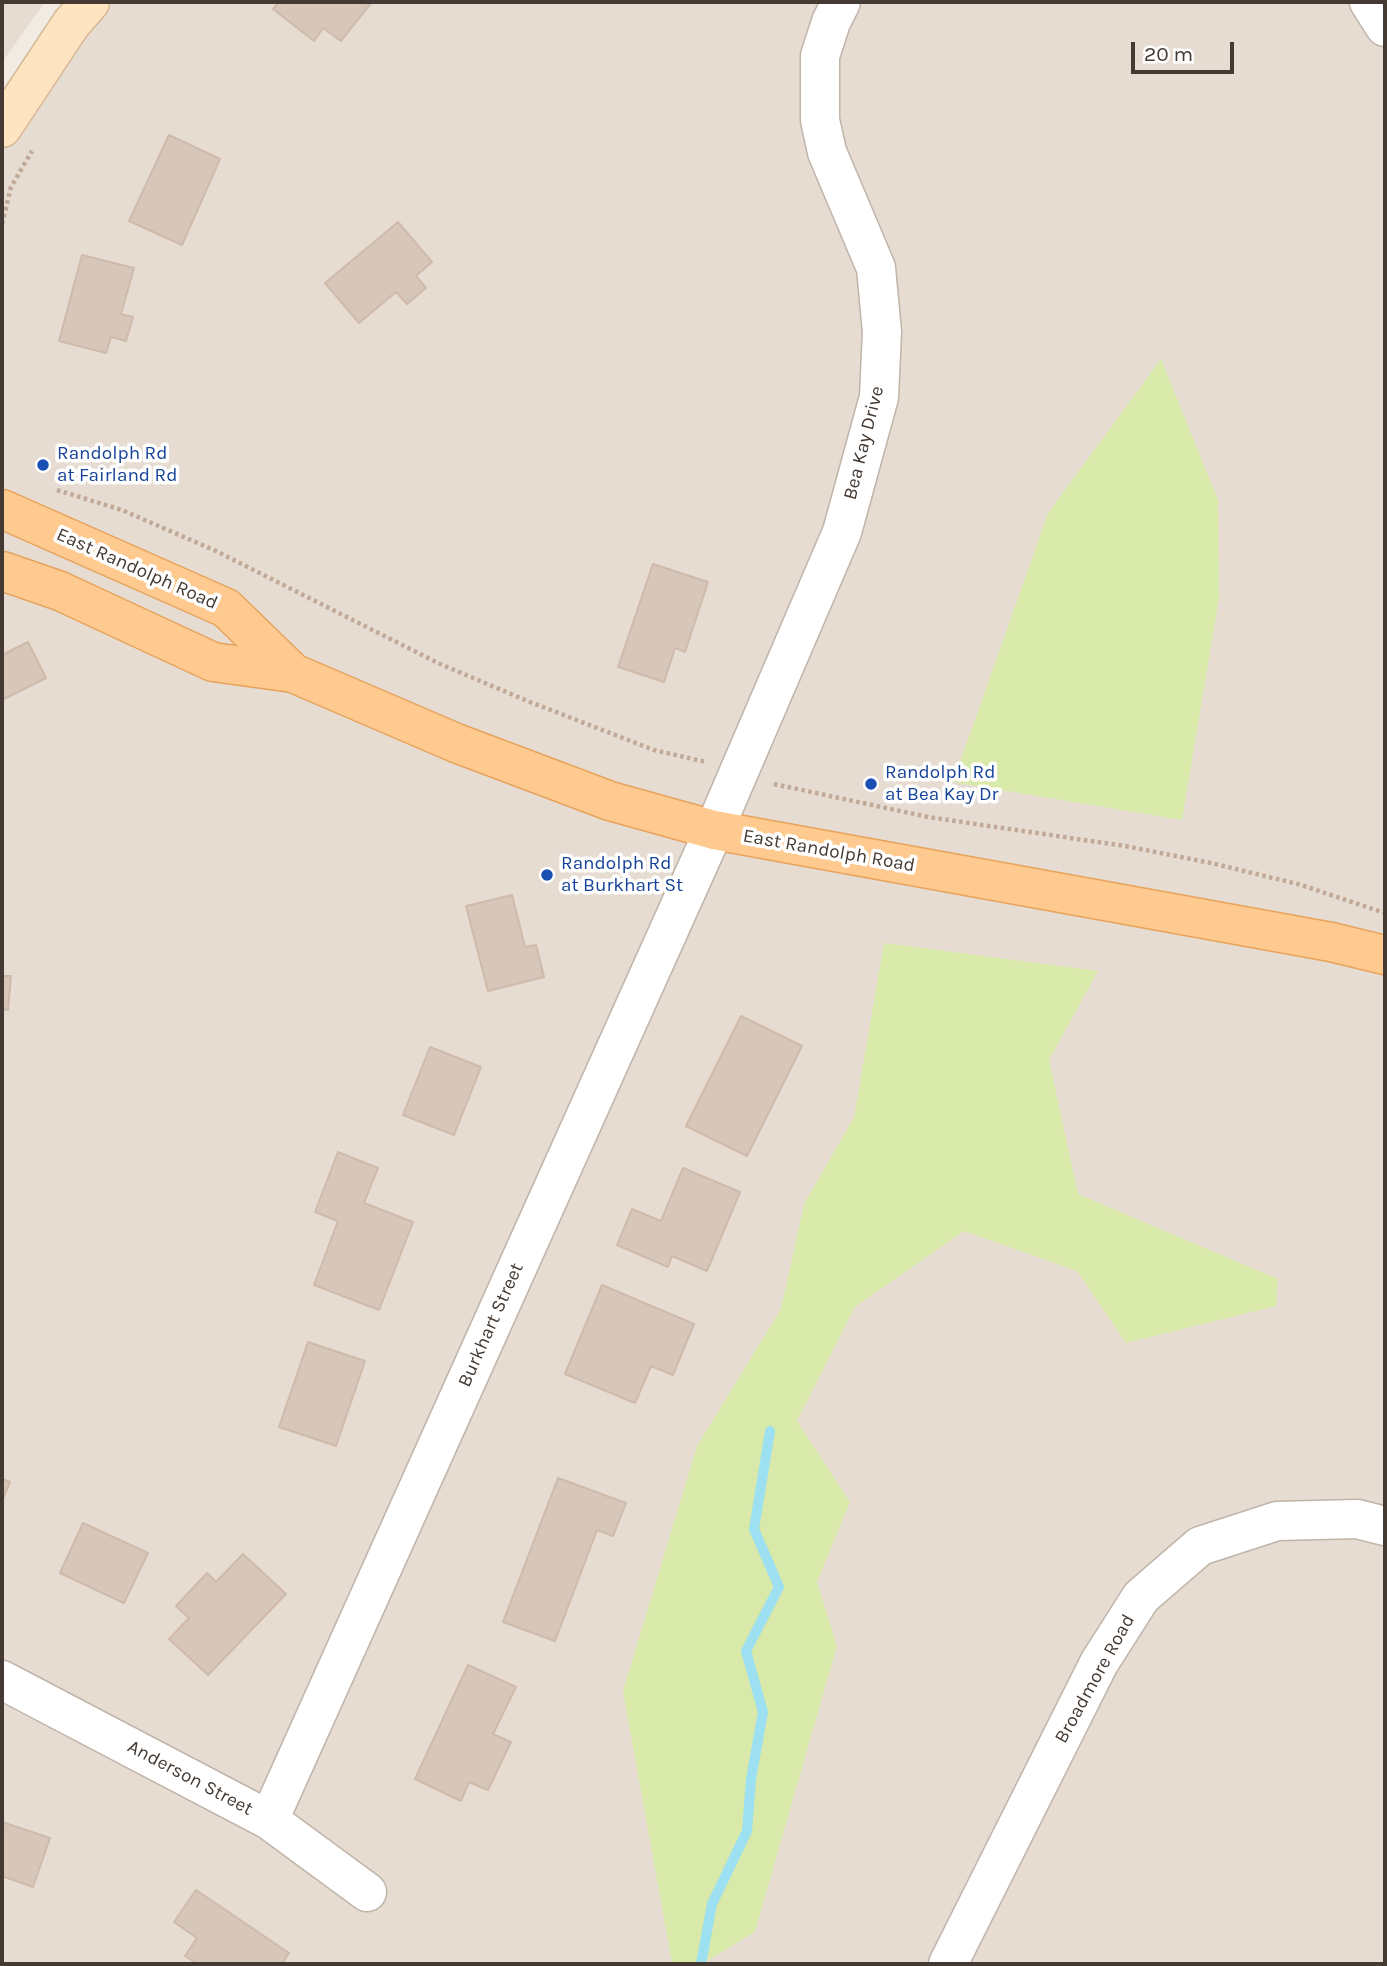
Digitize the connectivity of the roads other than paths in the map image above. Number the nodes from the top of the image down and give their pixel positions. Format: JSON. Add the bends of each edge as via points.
{"nodes":[{"id":1,"x":90,"y":2,"type":"edge"},
{"id":2,"x":841,"y":2,"type":"edge"},
{"id":3,"x":1369,"y":2,"type":"edge"},
{"id":4,"x":1385,"y":27,"type":"edge"},
{"id":5,"x":2,"y":128,"type":"edge"},
{"id":6,"x":2,"y":509,"type":"edge"},
{"id":7,"x":2,"y":570,"type":"edge"},
{"id":8,"x":293,"y":673,"type":"junction"},
{"id":9,"x":714,"y":830,"type":"junction"},
{"id":10,"x":1385,"y":955,"type":"edge"},
{"id":11,"x":1385,"y":1526,"type":"edge"},
{"id":12,"x":2,"y":1680,"type":"edge"},
{"id":13,"x":269,"y":1820,"type":"junction"},
{"id":14,"x":367,"y":1892,"type":"dead end"},
{"id":15,"x":948,"y":1964,"type":"edge"}],
"edges":[{"from":1,"to":5,"type":"main road"},
{"from":2,"to":9,"type":"street","name":"Bea Kay Drive","via":[[820,56],[820,120],[827,152],[876,268],[882,332],[879,397],[842,532]]},
{"from":3,"to":4,"type":"street"},
{"from":6,"to":8,"type":"main road","name":"East Randolph Road","via":[[226,608]]},
{"from":7,"to":8,"type":"main road","name":"East Randolph Road","via":[[60,591],[213,663]]},
{"from":8,"to":9,"type":"main road","name":"East Randolph Road","via":[[456,743],[610,801]]},
{"from":9,"to":10,"type":"main road","name":"East Randolph Road"},
{"from":9,"to":13,"type":"street","name":"Burkhart Street"},
{"from":11,"to":15,"type":"street","name":"Broadmore Road","via":[[1357,1519],[1278,1521],[1200,1546],[1141,1597],[1100,1663]]},
{"from":12,"to":13,"type":"street","name":"Anderson Street"},
{"from":13,"to":14,"type":"street","name":"Anderson Street"}]}
